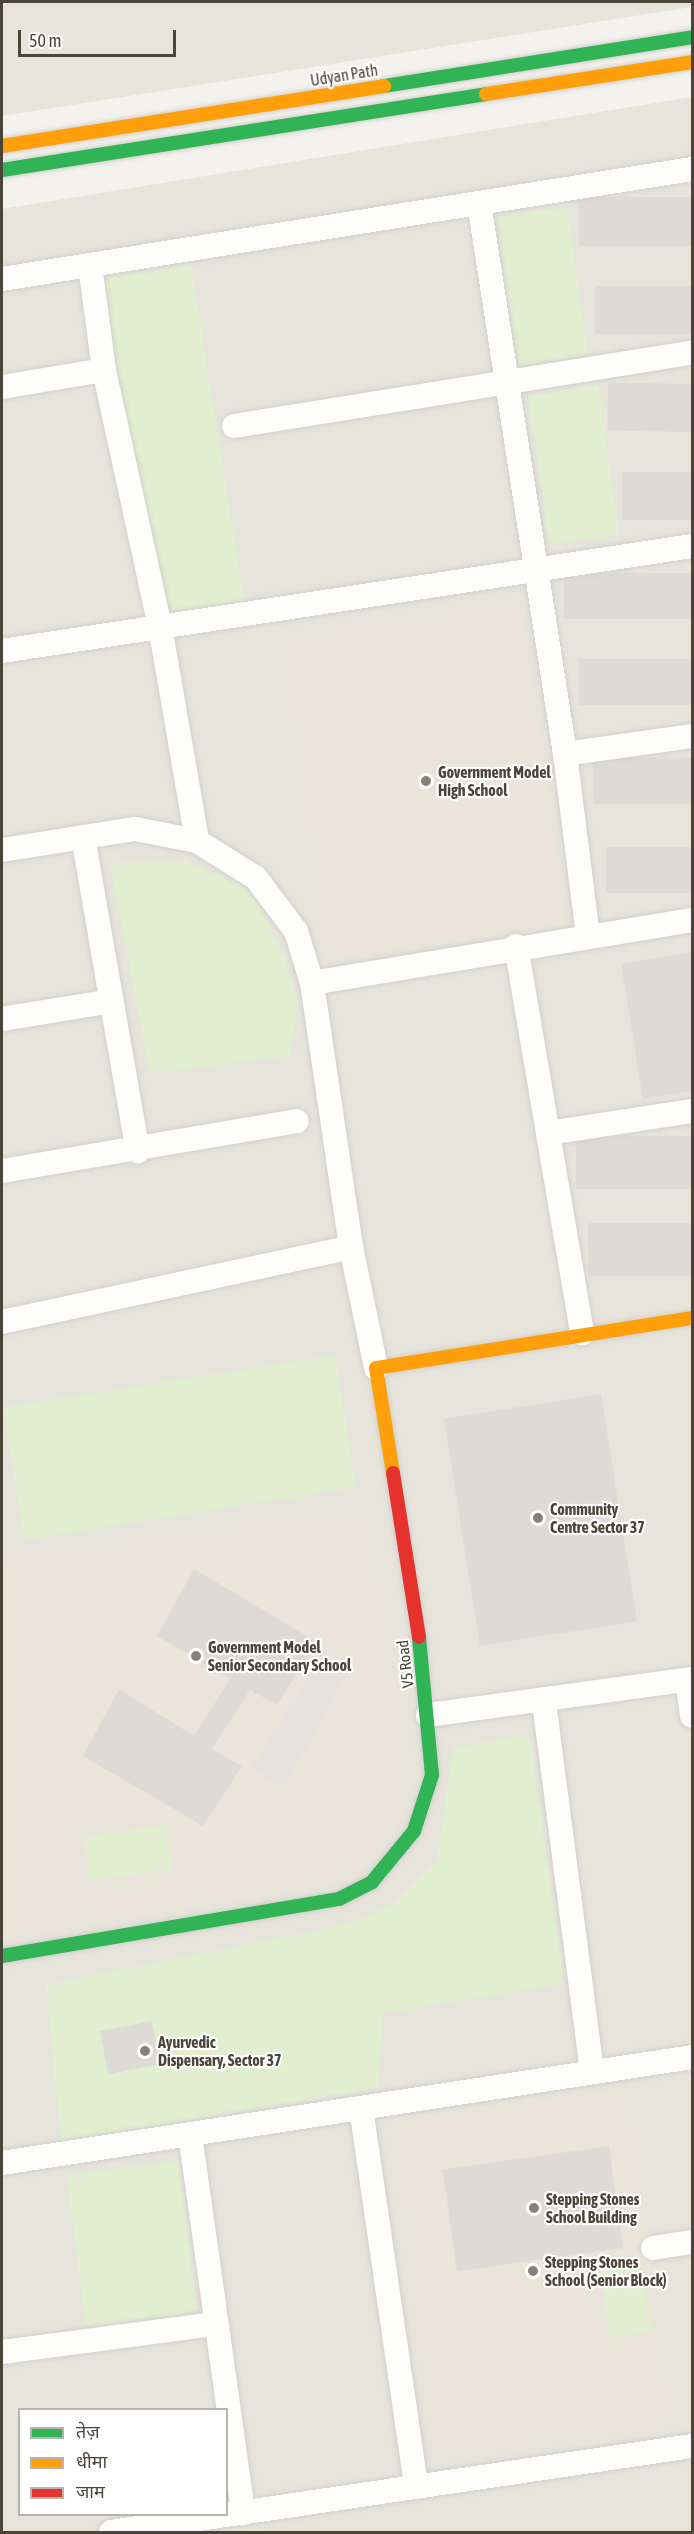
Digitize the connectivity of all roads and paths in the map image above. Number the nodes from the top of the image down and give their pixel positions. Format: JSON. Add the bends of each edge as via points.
{"nodes":[{"id":1,"x":693,"y":37,"type":"edge"},
{"id":2,"x":693,"y":62,"type":"edge"},
{"id":3,"x":2,"y":146,"type":"edge"},
{"id":4,"x":693,"y":169,"type":"edge"},
{"id":5,"x":2,"y":170,"type":"edge"},
{"id":6,"x":478,"y":203,"type":"junction"},
{"id":7,"x":90,"y":265,"type":"junction"},
{"id":8,"x":2,"y":279,"type":"edge"},
{"id":9,"x":693,"y":353,"type":"edge"},
{"id":10,"x":104,"y":370,"type":"junction"},
{"id":11,"x":505,"y":382,"type":"junction"},
{"id":12,"x":2,"y":387,"type":"edge"},
{"id":13,"x":234,"y":426,"type":"dead end"},
{"id":14,"x":693,"y":546,"type":"edge"},
{"id":15,"x":536,"y":570,"type":"junction"},
{"id":16,"x":160,"y":627,"type":"junction"},
{"id":17,"x":2,"y":646,"type":"edge"},
{"id":18,"x":693,"y":736,"type":"edge"},
{"id":19,"x":566,"y":754,"type":"junction"},
{"id":20,"x":83,"y":837,"type":"junction"},
{"id":21,"x":197,"y":841,"type":"junction"},
{"id":22,"x":2,"y":850,"type":"edge"},
{"id":23,"x":693,"y":920,"type":"edge"},
{"id":24,"x":588,"y":936,"type":"junction"},
{"id":25,"x":516,"y":946,"type":"junction"},
{"id":26,"x":312,"y":983,"type":"junction"},
{"id":27,"x":112,"y":1001,"type":"junction"},
{"id":28,"x":2,"y":1018,"type":"edge"},
{"id":29,"x":693,"y":1111,"type":"edge"},
{"id":30,"x":297,"y":1121,"type":"dead end"},
{"id":31,"x":548,"y":1132,"type":"junction"},
{"id":32,"x":138,"y":1150,"type":"junction"},
{"id":33,"x":2,"y":1172,"type":"edge"},
{"id":34,"x":351,"y":1247,"type":"junction"},
{"id":35,"x":693,"y":1318,"type":"edge"},
{"id":36,"x":2,"y":1322,"type":"edge"},
{"id":37,"x":582,"y":1333,"type":"junction"},
{"id":38,"x":376,"y":1368,"type":"junction"},
{"id":39,"x":690,"y":1680,"type":"edge"},
{"id":40,"x":544,"y":1702,"type":"junction"},
{"id":41,"x":428,"y":1715,"type":"junction"},
{"id":42,"x":693,"y":1716,"type":"edge"},
{"id":43,"x":2,"y":1956,"type":"edge"},
{"id":44,"x":693,"y":2057,"type":"edge"},
{"id":45,"x":592,"y":2072,"type":"junction"},
{"id":46,"x":361,"y":2108,"type":"junction"},
{"id":47,"x":190,"y":2134,"type":"junction"},
{"id":48,"x":2,"y":2163,"type":"edge"},
{"id":49,"x":693,"y":2242,"type":"edge"},
{"id":50,"x":653,"y":2248,"type":"dead end"},
{"id":51,"x":215,"y":2324,"type":"junction"},
{"id":52,"x":2,"y":2352,"type":"edge"},
{"id":53,"x":227,"y":2408,"type":"edge"},
{"id":54,"x":228,"y":2412,"type":"edge"},
{"id":55,"x":693,"y":2446,"type":"edge"},
{"id":56,"x":417,"y":2487,"type":"junction"},
{"id":57,"x":243,"y":2513,"type":"junction"},
{"id":58,"x":228,"y":2515,"type":"edge"},
{"id":59,"x":222,"y":2516,"type":"edge"},
{"id":60,"x":111,"y":2532,"type":"edge"}],
"edges":[{"from":1,"to":3,"type":"main road","name":"Udyan Path"},
{"from":2,"to":5,"type":"main road"},
{"from":4,"to":6,"type":"street"},
{"from":6,"to":7,"type":"street"},
{"from":6,"to":11,"type":"street"},
{"from":7,"to":8,"type":"street"},
{"from":7,"to":10,"type":"street"},
{"from":9,"to":11,"type":"street"},
{"from":10,"to":12,"type":"street"},
{"from":10,"to":16,"type":"street"},
{"from":11,"to":13,"type":"street"},
{"from":11,"to":15,"type":"street"},
{"from":14,"to":15,"type":"street"},
{"from":15,"to":16,"type":"street"},
{"from":15,"to":19,"type":"street"},
{"from":16,"to":17,"type":"street"},
{"from":16,"to":21,"type":"street"},
{"from":18,"to":19,"type":"street"},
{"from":19,"to":24,"type":"street"},
{"from":20,"to":21,"type":"street","via":[[135,829]]},
{"from":20,"to":22,"type":"street"},
{"from":20,"to":27,"type":"street"},
{"from":21,"to":26,"type":"street","via":[[256,878],[296,931]]},
{"from":23,"to":24,"type":"street"},
{"from":24,"to":25,"type":"street"},
{"from":25,"to":26,"type":"street"},
{"from":25,"to":31,"type":"street"},
{"from":26,"to":34,"type":"street"},
{"from":27,"to":28,"type":"street"},
{"from":27,"to":32,"type":"street"},
{"from":29,"to":31,"type":"street"},
{"from":30,"to":32,"type":"street"},
{"from":31,"to":37,"type":"street"},
{"from":32,"to":33,"type":"street"},
{"from":34,"to":36,"type":"street"},
{"from":34,"to":38,"type":"street"},
{"from":35,"to":37,"type":"main road"},
{"from":37,"to":38,"type":"main road"},
{"from":38,"to":41,"type":"main road","name":"V5 Road"},
{"from":39,"to":40,"type":"street"},
{"from":39,"to":42,"type":"street"},
{"from":40,"to":41,"type":"street"},
{"from":40,"to":45,"type":"street"},
{"from":41,"to":43,"type":"main road","name":"V5 Road","via":[[432,1775],[414,1831],[372,1882],[339,1899]]},
{"from":44,"to":45,"type":"street"},
{"from":45,"to":46,"type":"street"},
{"from":46,"to":47,"type":"street"},
{"from":46,"to":56,"type":"street"},
{"from":47,"to":48,"type":"street"},
{"from":47,"to":51,"type":"street"},
{"from":49,"to":50,"type":"street"},
{"from":51,"to":52,"type":"street"},
{"from":51,"to":53,"type":"street"},
{"from":54,"to":57,"type":"street"},
{"from":55,"to":56,"type":"street"},
{"from":56,"to":57,"type":"street"},
{"from":57,"to":58,"type":"street"},
{"from":59,"to":60,"type":"street"}]}
